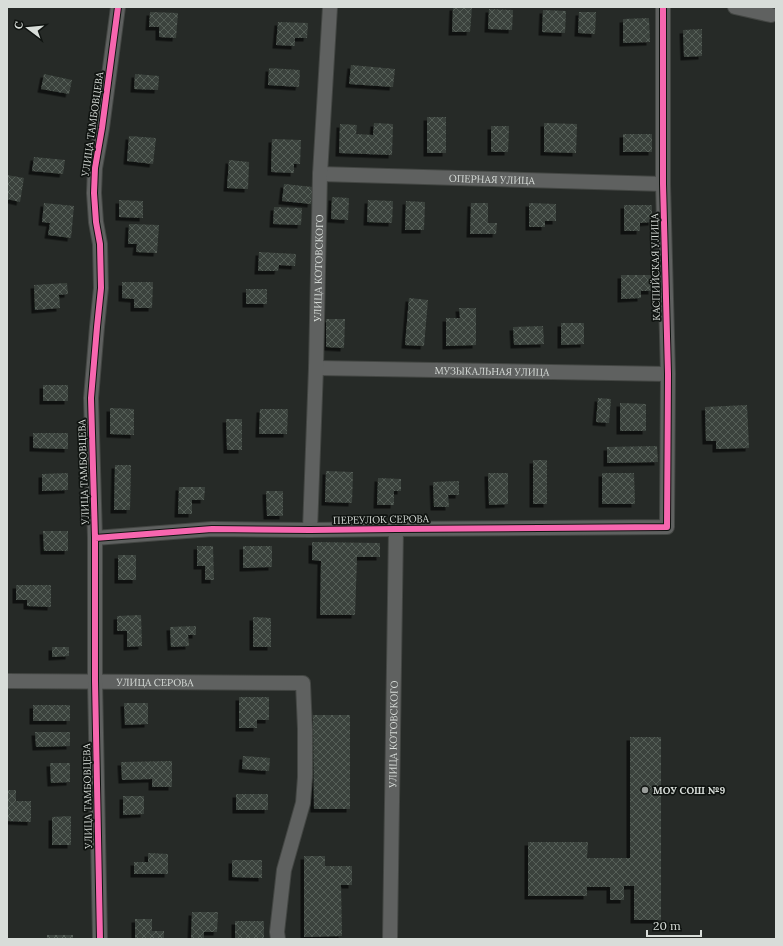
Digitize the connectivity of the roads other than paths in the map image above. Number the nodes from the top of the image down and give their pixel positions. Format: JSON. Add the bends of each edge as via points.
{"nodes":[{"id":1,"x":118,"y":7,"type":"edge"},
{"id":2,"x":330,"y":7,"type":"edge"},
{"id":3,"x":663,"y":7,"type":"edge"},
{"id":4,"x":735,"y":7,"type":"edge"},
{"id":5,"x":771,"y":15,"type":"dead end"},
{"id":6,"x":320,"y":174,"type":"junction"},
{"id":7,"x":663,"y":184,"type":"junction"},
{"id":8,"x":316,"y":368,"type":"junction"},
{"id":9,"x":668,"y":374,"type":"junction"},
{"id":10,"x":667,"y":527,"type":"joint"},
{"id":11,"x":396,"y":529,"type":"junction"},
{"id":12,"x":310,"y":530,"type":"junction"},
{"id":13,"x":95,"y":538,"type":"junction"},
{"id":14,"x":7,"y":681,"type":"edge"},
{"id":15,"x":95,"y":682,"type":"junction"},
{"id":16,"x":100,"y":939,"type":"edge"},
{"id":17,"x":278,"y":939,"type":"edge"},
{"id":18,"x":390,"y":939,"type":"edge"}],
"edges":[{"from":1,"to":13,"type":"street","name":"УЛИЦА ТАМБОВЦЕВА","via":[[95,168],[94,193],[100,244],[101,288],[91,398]]},
{"from":2,"to":6,"type":"street","name":"УЛИЦА КОТОВСКОГО"},
{"from":3,"to":7,"type":"street","name":"КАСПИЙСКАЯ УЛИЦА"},
{"from":4,"to":5,"type":"street"},
{"from":6,"to":7,"type":"street","name":"ОПЕРНАЯ УЛИЦА"},
{"from":6,"to":8,"type":"street","name":"УЛИЦА КОТОВСКОГО"},
{"from":7,"to":9,"type":"street","name":"КАСПИЙСКАЯ УЛИЦА"},
{"from":8,"to":9,"type":"street","name":"МУЗЫКАЛЬНАЯ УЛИЦА"},
{"from":8,"to":12,"type":"street","name":"УЛИЦА КОТОВСКОГО"},
{"from":9,"to":10,"type":"street","name":"КАСПИЙСКАЯ УЛИЦА"},
{"from":10,"to":11,"type":"street","name":"ПЕРЕУЛОК СЕРОВА"},
{"from":11,"to":12,"type":"street","name":"ПЕРЕУЛОК СЕРОВА"},
{"from":11,"to":18,"type":"street","name":"УЛИЦА КОТОВСКОГО"},
{"from":12,"to":13,"type":"street","name":"ПЕРЕУЛОК СЕРОВА","via":[[212,529]]},
{"from":13,"to":15,"type":"street","name":"УЛИЦА ТАМБОВЦЕВА"},
{"from":14,"to":15,"type":"street","name":"УЛИЦА СЕРОВА"},
{"from":15,"to":16,"type":"street","name":"УЛИЦА ТАМБОВЦЕВА"},
{"from":15,"to":17,"type":"street","name":"УЛИЦА СЕРОВА","via":[[303,683],[304,803],[284,870]]}]}
